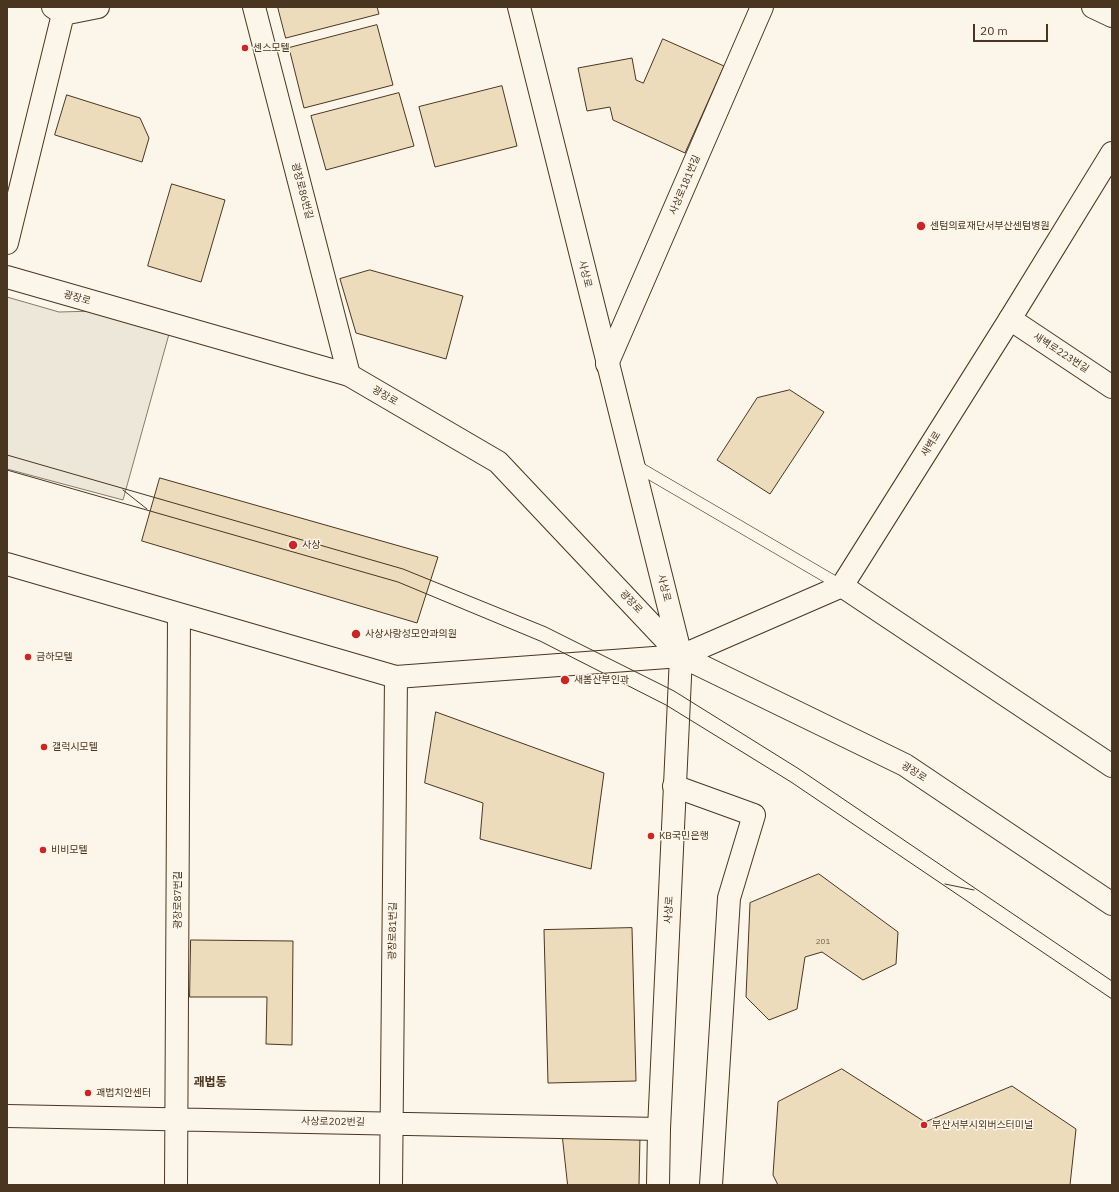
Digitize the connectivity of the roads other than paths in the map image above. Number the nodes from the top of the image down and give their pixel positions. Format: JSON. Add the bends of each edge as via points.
{"nodes":[{"id":1,"x":98,"y":7,"type":"edge"},
{"id":2,"x":254,"y":7,"type":"edge"},
{"id":3,"x":519,"y":7,"type":"edge"},
{"id":4,"x":762,"y":7,"type":"edge"},
{"id":5,"x":1093,"y":7,"type":"edge"},
{"id":6,"x":58,"y":10,"type":"edge"},
{"id":7,"x":1112,"y":16,"type":"edge"},
{"id":8,"x":1112,"y":153,"type":"edge"},
{"id":9,"x":7,"y":243,"type":"edge"},
{"id":10,"x":7,"y":277,"type":"edge"},
{"id":11,"x":1010,"y":319,"type":"junction"},
{"id":12,"x":607,"y":364,"type":"junction"},
{"id":13,"x":349,"y":375,"type":"junction"},
{"id":14,"x":1112,"y":386,"type":"edge"},
{"id":15,"x":633,"y":464,"type":"junction"},
{"id":16,"x":7,"y":564,"type":"edge"},
{"id":17,"x":842,"y":586,"type":"junction"},
{"id":18,"x":179,"y":615,"type":"junction"},
{"id":19,"x":681,"y":656,"type":"junction"},
{"id":20,"x":396,"y":677,"type":"junction"},
{"id":21,"x":1112,"y":766,"type":"edge"},
{"id":22,"x":674,"y":786,"type":"junction"},
{"id":23,"x":1112,"y":904,"type":"edge"},
{"id":24,"x":7,"y":1116,"type":"edge"},
{"id":25,"x":176,"y":1119,"type":"junction"},
{"id":26,"x":392,"y":1124,"type":"junction"},
{"id":27,"x":659,"y":1129,"type":"junction"},
{"id":28,"x":176,"y":1185,"type":"edge"},
{"id":29,"x":391,"y":1185,"type":"edge"},
{"id":30,"x":658,"y":1185,"type":"edge"},
{"id":31,"x":712,"y":1185,"type":"edge"}],
"edges":[{"from":1,"to":6,"type":"main road"},
{"from":2,"to":13,"type":"main road","name":"광장로86번길"},
{"from":3,"to":12,"type":"main road","name":"사상로"},
{"from":4,"to":12,"type":"main road","name":"사상로181번길"},
{"from":5,"to":7,"type":"main road"},
{"from":6,"to":9,"type":"main road"},
{"from":8,"to":11,"type":"main road","name":"새벽로"},
{"from":10,"to":13,"type":"main road","name":"광장로"},
{"from":11,"to":14,"type":"main road","name":"새벽로223번길"},
{"from":11,"to":17,"type":"main road","name":"새벽로"},
{"from":12,"to":15,"type":"main road","name":"사상로"},
{"from":13,"to":19,"type":"main road","name":"광장로","via":[[498,462]]},
{"from":15,"to":17,"type":"lane"},
{"from":15,"to":19,"type":"main road","name":"사상로"},
{"from":16,"to":18,"type":"main road"},
{"from":17,"to":19,"type":"main road"},
{"from":17,"to":21,"type":"main road"},
{"from":18,"to":20,"type":"main road"},
{"from":18,"to":25,"type":"main road","name":"광장로87번길"},
{"from":19,"to":20,"type":"main road"},
{"from":19,"to":22,"type":"main road","name":"사상로"},
{"from":19,"to":23,"type":"main road","name":"광장로","via":[[905,765]]},
{"from":20,"to":26,"type":"main road","name":"광장로81번길"},
{"from":22,"to":27,"type":"main road","name":"사상로"},
{"from":22,"to":31,"type":"main road","via":[[754,815],[729,898]]},
{"from":24,"to":25,"type":"main road","name":"사상로202번길"},
{"from":25,"to":26,"type":"main road","name":"사상로202번길"},
{"from":25,"to":28,"type":"main road","name":"광장로87번길"},
{"from":26,"to":27,"type":"main road","name":"사상로202번길"},
{"from":26,"to":29,"type":"main road","name":"광장로81번길"},
{"from":27,"to":30,"type":"main road","name":"사상로"}]}
